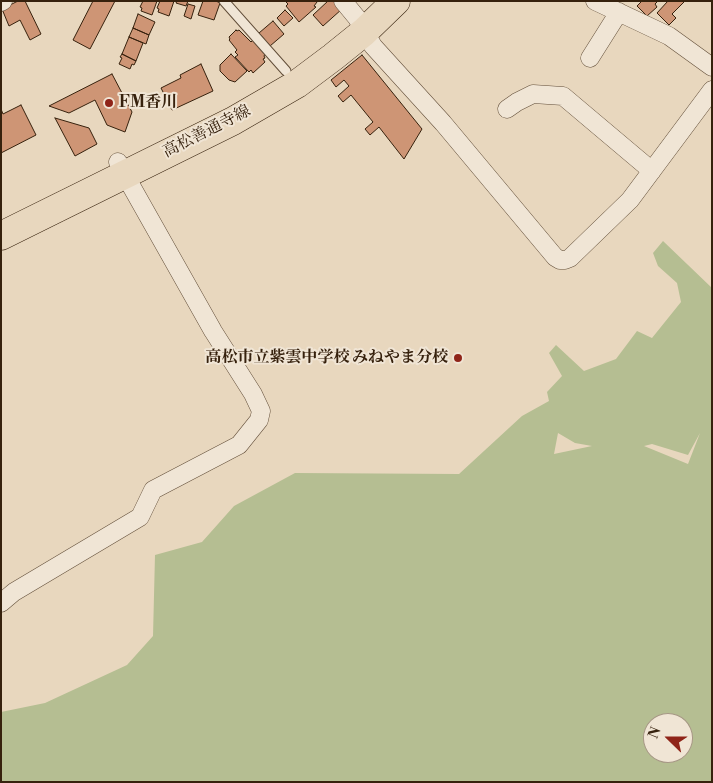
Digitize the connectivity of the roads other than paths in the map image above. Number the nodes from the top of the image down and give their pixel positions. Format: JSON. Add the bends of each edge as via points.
{"nodes":[{"id":1,"x":224,"y":1,"type":"edge"},
{"id":2,"x":396,"y":1,"type":"edge"},
{"id":3,"x":595,"y":1,"type":"edge"},
{"id":4,"x":619,"y":12,"type":"junction"},
{"id":5,"x":360,"y":13,"type":"edge"},
{"id":6,"x":590,"y":58,"type":"dead end"},
{"id":7,"x":712,"y":67,"type":"edge"},
{"id":8,"x":286,"y":71,"type":"junction"},
{"id":9,"x":712,"y":90,"type":"edge"},
{"id":10,"x":507,"y":108,"type":"dead end"},
{"id":11,"x":122,"y":168,"type":"junction"},
{"id":12,"x":652,"y":170,"type":"junction"},
{"id":13,"x":1,"y":220,"type":"edge"},
{"id":14,"x":1,"y":236,"type":"edge"},
{"id":15,"x":1,"y":603,"type":"edge"}],
"edges":[{"from":1,"to":8,"type":"lane"},
{"from":2,"to":5,"type":"main road","name":"高松善通寺線"},
{"from":3,"to":4,"type":"street"},
{"from":4,"to":6,"type":"street"},
{"from":4,"to":7,"type":"street","via":[[669,36]]},
{"from":5,"to":8,"type":"main road","name":"高松善通寺線","via":[[323,46]]},
{"from":5,"to":11,"type":"main road","name":"高松善通寺線","via":[[334,57],[297,84],[233,121]]},
{"from":5,"to":12,"type":"street","via":[[373,46],[443,123],[555,257],[570,258],[630,200]]},
{"from":8,"to":11,"type":"main road","name":"高松善通寺線"},
{"from":9,"to":12,"type":"street"},
{"from":10,"to":12,"type":"street","via":[[533,94],[563,96]]},
{"from":11,"to":13,"type":"main road","name":"高松善通寺線"},
{"from":11,"to":14,"type":"main road","name":"高松善通寺線"},
{"from":11,"to":15,"type":"street","via":[[213,331],[253,394],[261,411],[259,420],[239,445],[153,490],[140,517],[14,592]]}]}
